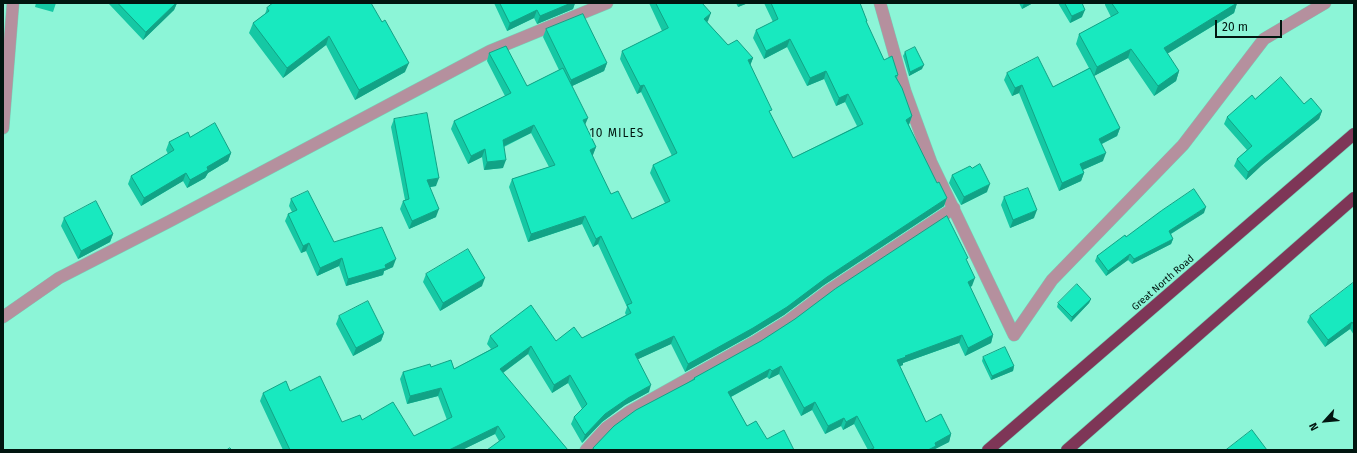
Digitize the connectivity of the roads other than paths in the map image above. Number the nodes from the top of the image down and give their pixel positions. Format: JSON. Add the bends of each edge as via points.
{"nodes":[{"id":1,"x":13,"y":3,"type":"edge"},
{"id":2,"x":607,"y":3,"type":"edge"},
{"id":3,"x":880,"y":3,"type":"edge"},
{"id":4,"x":1326,"y":3,"type":"edge"},
{"id":5,"x":3,"y":128,"type":"edge"},
{"id":6,"x":1354,"y":134,"type":"edge"},
{"id":7,"x":1354,"y":198,"type":"edge"},
{"id":8,"x":954,"y":208,"type":"junction"},
{"id":9,"x":3,"y":317,"type":"edge"},
{"id":10,"x":586,"y":450,"type":"edge"},
{"id":11,"x":988,"y":450,"type":"edge"},
{"id":12,"x":1067,"y":450,"type":"edge"}],
"edges":[{"from":1,"to":5,"type":"street"},
{"from":2,"to":9,"type":"street","via":[[490,51],[59,278]]},
{"from":3,"to":8,"type":"street","via":[[905,91],[931,162]]},
{"from":4,"to":8,"type":"street","via":[[1264,39],[1183,145],[1052,280],[1014,335]]},
{"from":6,"to":11,"type":"highway","name":"Great North Road"},
{"from":7,"to":12,"type":"highway"},
{"from":8,"to":10,"type":"street","via":[[828,291],[788,321],[629,412],[606,428]]}]}
